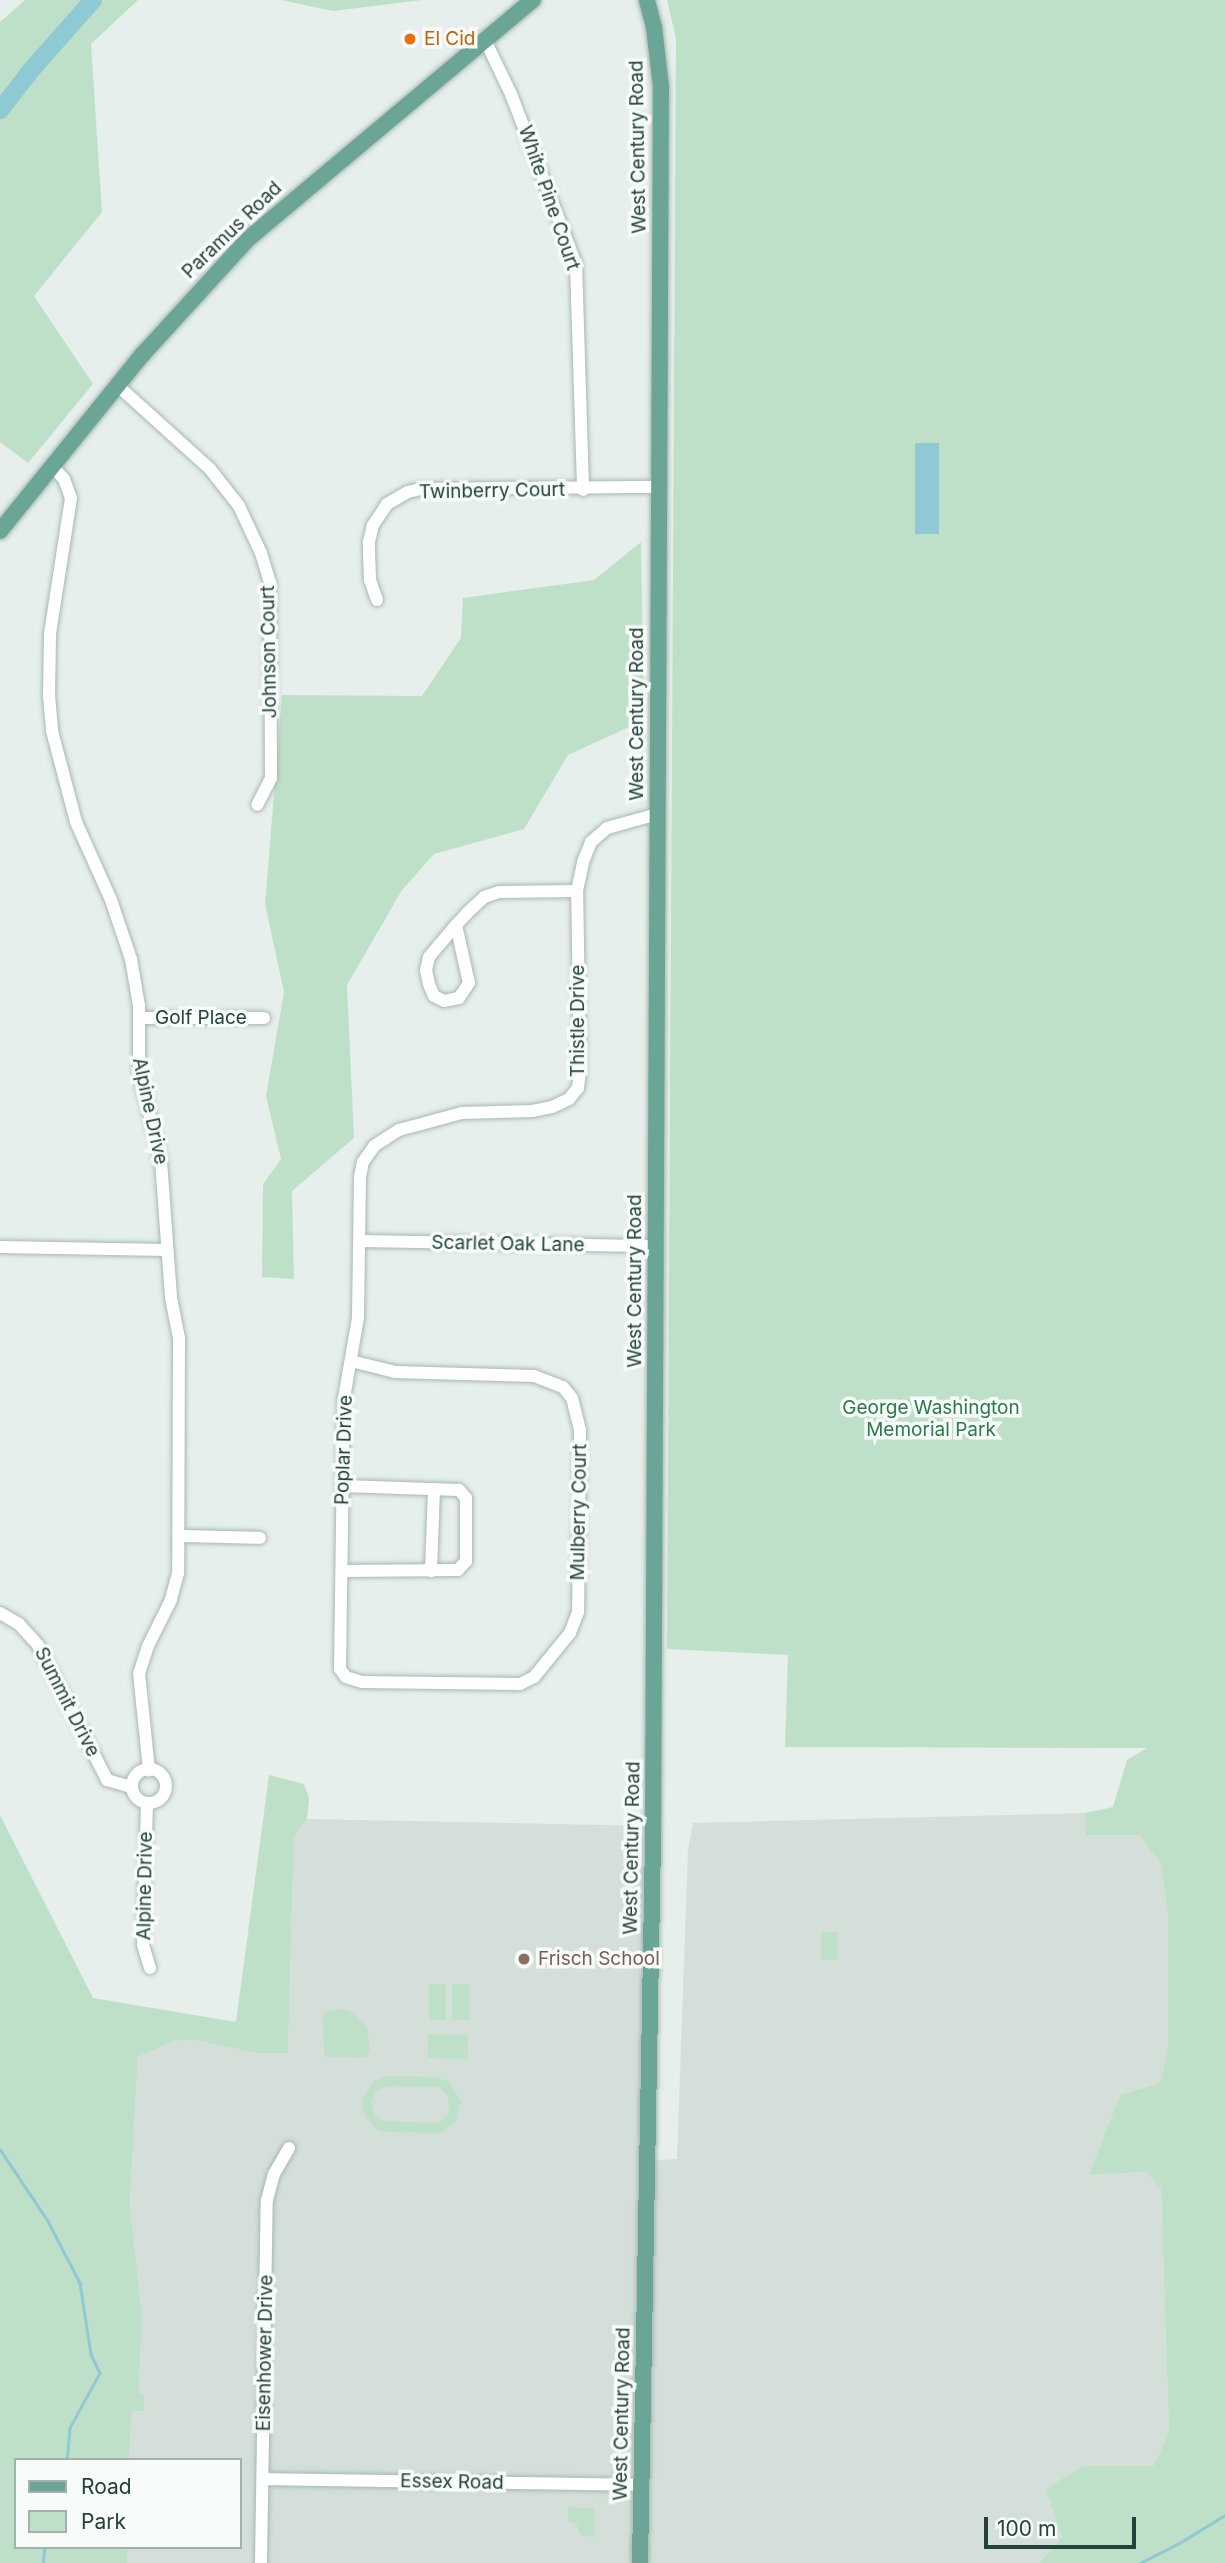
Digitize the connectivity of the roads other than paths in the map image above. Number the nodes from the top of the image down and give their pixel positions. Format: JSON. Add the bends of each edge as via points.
{"nodes":[{"id":1,"x":533,"y":0,"type":"edge"},
{"id":2,"x":647,"y":0,"type":"edge"},
{"id":3,"x":485,"y":40,"type":"junction"},
{"id":4,"x":117,"y":385,"type":"junction"},
{"id":5,"x":51,"y":465,"type":"junction"},
{"id":6,"x":659,"y":487,"type":"junction"},
{"id":7,"x":583,"y":490,"type":"junction"},
{"id":8,"x":0,"y":531,"type":"edge"},
{"id":9,"x":377,"y":600,"type":"dead end"},
{"id":10,"x":257,"y":805,"type":"dead end"},
{"id":11,"x":658,"y":814,"type":"junction"},
{"id":12,"x":577,"y":891,"type":"junction"},
{"id":13,"x":456,"y":925,"type":"junction"},
{"id":14,"x":139,"y":1018,"type":"junction"},
{"id":15,"x":264,"y":1018,"type":"dead end"},
{"id":16,"x":399,"y":1130,"type":"joint"},
{"id":17,"x":360,"y":1241,"type":"junction"},
{"id":18,"x":656,"y":1246,"type":"junction"},
{"id":19,"x":0,"y":1247,"type":"edge"},
{"id":20,"x":167,"y":1250,"type":"junction"},
{"id":21,"x":351,"y":1361,"type":"junction"},
{"id":22,"x":342,"y":1486,"type":"junction"},
{"id":23,"x":434,"y":1489,"type":"junction"},
{"id":24,"x":180,"y":1536,"type":"junction"},
{"id":25,"x":260,"y":1538,"type":"dead end"},
{"id":26,"x":431,"y":1571,"type":"junction"},
{"id":27,"x":342,"y":1572,"type":"junction"},
{"id":28,"x":0,"y":1613,"type":"edge"},
{"id":29,"x":370,"y":1681,"type":"joint"},
{"id":30,"x":149,"y":1770,"type":"junction"},
{"id":31,"x":132,"y":1787,"type":"junction"},
{"id":32,"x":147,"y":1803,"type":"junction"},
{"id":33,"x":150,"y":1968,"type":"dead end"},
{"id":34,"x":289,"y":2148,"type":"dead end"},
{"id":35,"x":262,"y":2479,"type":"junction"},
{"id":36,"x":642,"y":2485,"type":"junction"},
{"id":37,"x":261,"y":2563,"type":"edge"},
{"id":38,"x":640,"y":2563,"type":"edge"}],
"edges":[{"from":1,"to":3,"type":"main road","name":"Paramus Road"},
{"from":2,"to":6,"type":"main road","name":"West Century Road","via":[[661,87]]},
{"from":3,"to":4,"type":"main road","name":"Paramus Road","via":[[248,239]]},
{"from":3,"to":7,"type":"street","name":"White Pine Court","via":[[511,94],[576,264]]},
{"from":4,"to":5,"type":"main road","name":"Paramus Road"},
{"from":4,"to":10,"type":"street","name":"Johnson Court","via":[[210,469],[239,506],[261,553],[270,582],[271,778]]},
{"from":5,"to":8,"type":"main road","name":"Paramus Road"},
{"from":5,"to":14,"type":"street","name":"Alpine Drive","via":[[64,479],[71,498],[50,634],[52,730],[76,822],[123,931],[137,987]]},
{"from":6,"to":7,"type":"street","name":"Twinberry Court"},
{"from":6,"to":11,"type":"main road","name":"West Century Road"},
{"from":7,"to":9,"type":"street","name":"Twinberry Court","via":[[420,489],[398,497],[379,513],[370,537],[370,580]]},
{"from":11,"to":12,"type":"street","name":"Thistle Drive","via":[[598,834],[586,850]]},
{"from":11,"to":18,"type":"main road","name":"West Century Road"},
{"from":12,"to":13,"type":"street","via":[[499,892],[484,897]]},
{"from":12,"to":16,"type":"street","name":"Thistle Drive","via":[[578,1088],[569,1099],[552,1107],[462,1113]]},
{"from":13,"to":13,"type":"street","via":[[429,957],[426,970],[434,996],[444,1001],[459,998],[469,983]]},
{"from":14,"to":15,"type":"street","name":"Golf Place"},
{"from":14,"to":20,"type":"street","name":"Alpine Drive","via":[[139,1072],[161,1161]]},
{"from":16,"to":17,"type":"street","name":"Poplar Drive","via":[[374,1146],[363,1162]]},
{"from":17,"to":18,"type":"street","name":"Scarlet Oak Lane"},
{"from":17,"to":21,"type":"street","name":"Poplar Drive","via":[[358,1318]]},
{"from":18,"to":36,"type":"main road","name":"West Century Road","via":[[653,1839]]},
{"from":19,"to":20,"type":"street"},
{"from":20,"to":24,"type":"street","name":"Alpine Drive","via":[[179,1338]]},
{"from":21,"to":22,"type":"street","name":"Poplar Drive","via":[[344,1398]]},
{"from":21,"to":29,"type":"street","name":"Mulberry Court","via":[[395,1372],[548,1379],[572,1398],[580,1430],[578,1612],[550,1661],[520,1684]]},
{"from":22,"to":23,"type":"street"},
{"from":22,"to":27,"type":"street","name":"Poplar Drive"},
{"from":23,"to":26,"type":"street"},
{"from":23,"to":26,"type":"street","via":[[459,1490],[466,1498],[466,1560],[458,1570]]},
{"from":24,"to":25,"type":"street"},
{"from":24,"to":30,"type":"street","name":"Alpine Drive","via":[[176,1588],[139,1673]]},
{"from":26,"to":27,"type":"street"},
{"from":27,"to":29,"type":"street","name":"Poplar Drive","via":[[340,1670],[353,1681]]},
{"from":28,"to":31,"type":"street","name":"Summit Drive","via":[[19,1624],[38,1645],[107,1780]]},
{"from":30,"to":31,"type":"street","via":[[136,1774]]},
{"from":30,"to":32,"type":"street","via":[[161,1775],[165,1790],[160,1799]]},
{"from":31,"to":32,"type":"street","via":[[135,1796]]},
{"from":32,"to":33,"type":"street","name":"Alpine Drive","via":[[143,1945]]},
{"from":34,"to":35,"type":"street","name":"Eisenhower Drive","via":[[274,2174],[267,2200]]},
{"from":35,"to":36,"type":"street","name":"Essex Road"},
{"from":35,"to":37,"type":"street","name":"Eisenhower Drive"},
{"from":36,"to":38,"type":"main road","name":"West Century Road"}]}
